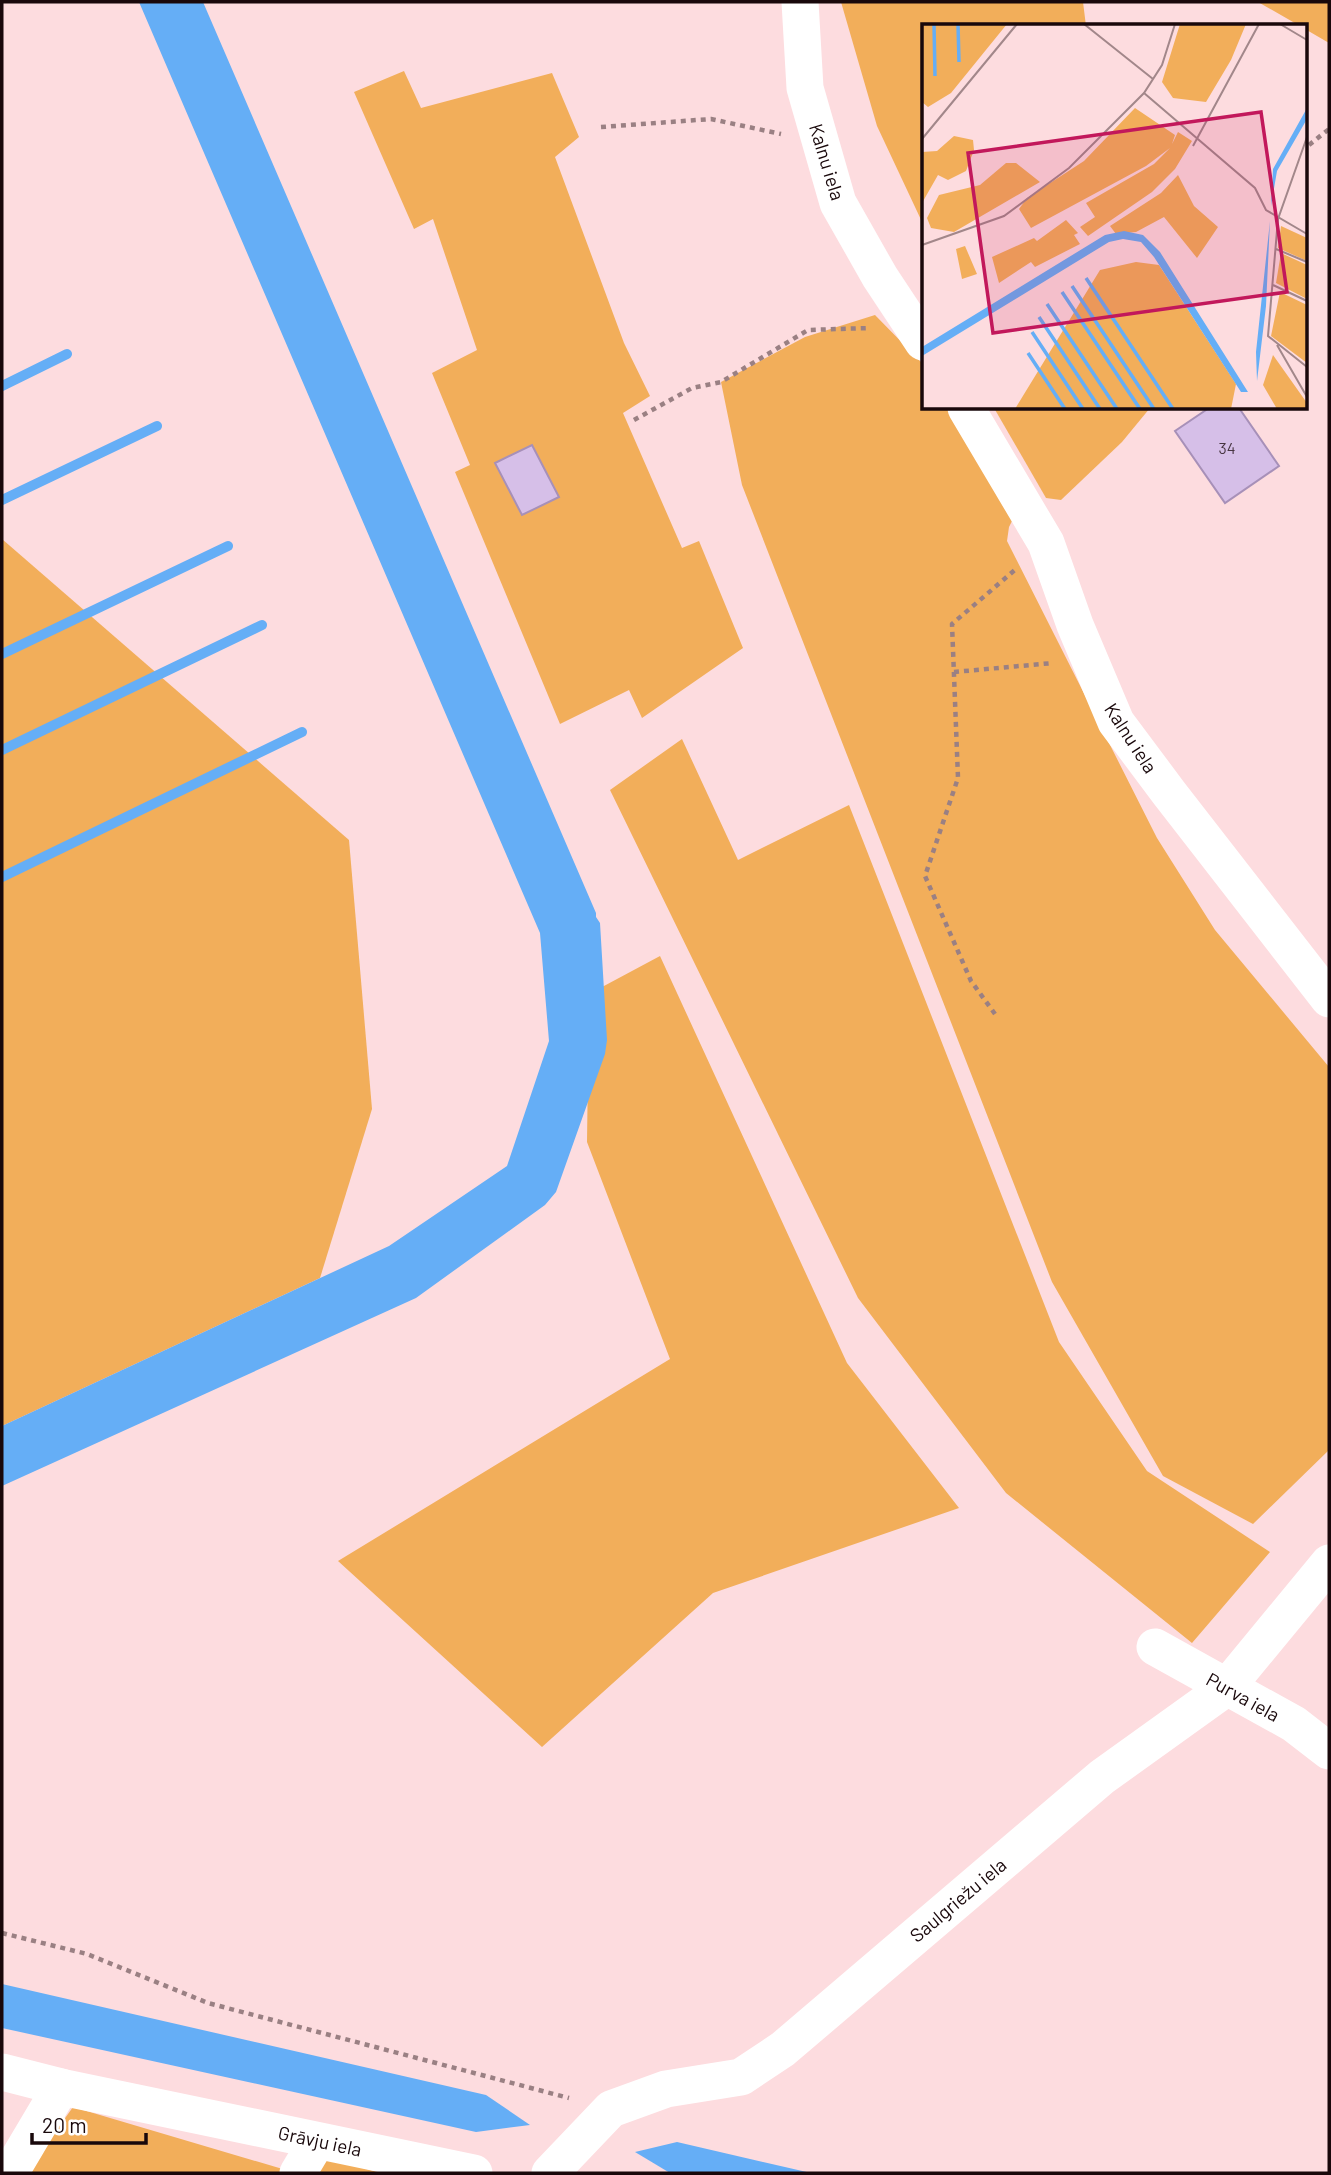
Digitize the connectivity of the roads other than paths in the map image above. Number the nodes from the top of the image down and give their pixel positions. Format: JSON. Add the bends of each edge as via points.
{"nodes":[{"id":1,"x":800,"y":2,"type":"edge"},
{"id":2,"x":918,"y":334,"type":"edge"},
{"id":3,"x":967,"y":410,"type":"edge"},
{"id":4,"x":1329,"y":999,"type":"edge"},
{"id":5,"x":1329,"y":1563,"type":"edge"},
{"id":6,"x":1155,"y":1647,"type":"dead end"},
{"id":7,"x":1226,"y":1688,"type":"junction"},
{"id":8,"x":1329,"y":1751,"type":"edge"},
{"id":9,"x":2,"y":2072,"type":"edge"},
{"id":10,"x":61,"y":2087,"type":"junction"},
{"id":11,"x":317,"y":2141,"type":"junction"},
{"id":12,"x":10,"y":2173,"type":"edge"},
{"id":13,"x":298,"y":2173,"type":"edge"},
{"id":14,"x":474,"y":2173,"type":"edge"},
{"id":15,"x":550,"y":2173,"type":"edge"}],
"edges":[{"from":1,"to":2,"type":"street","name":"Kalnu iela","via":[[805,88],[838,203]]},
{"from":3,"to":4,"type":"street","name":"Kalnu iela","via":[[1046,543],[1116,722]]},
{"from":5,"to":7,"type":"street","name":"Saulgriežu iela"},
{"from":6,"to":7,"type":"street","name":"Purva iela"},
{"from":7,"to":8,"type":"street","name":"Purva iela","via":[[1294,1724]]},
{"from":7,"to":15,"type":"street","name":"Saulgriežu iela","via":[[1102,1777],[783,2049],[741,2077],[666,2089],[611,2109]]},
{"from":9,"to":10,"type":"street","name":"Grāvju iela"},
{"from":10,"to":11,"type":"street","name":"Grāvju iela"},
{"from":10,"to":12,"type":"street"},
{"from":11,"to":13,"type":"street"},
{"from":11,"to":14,"type":"street","name":"Grāvju iela"}]}
